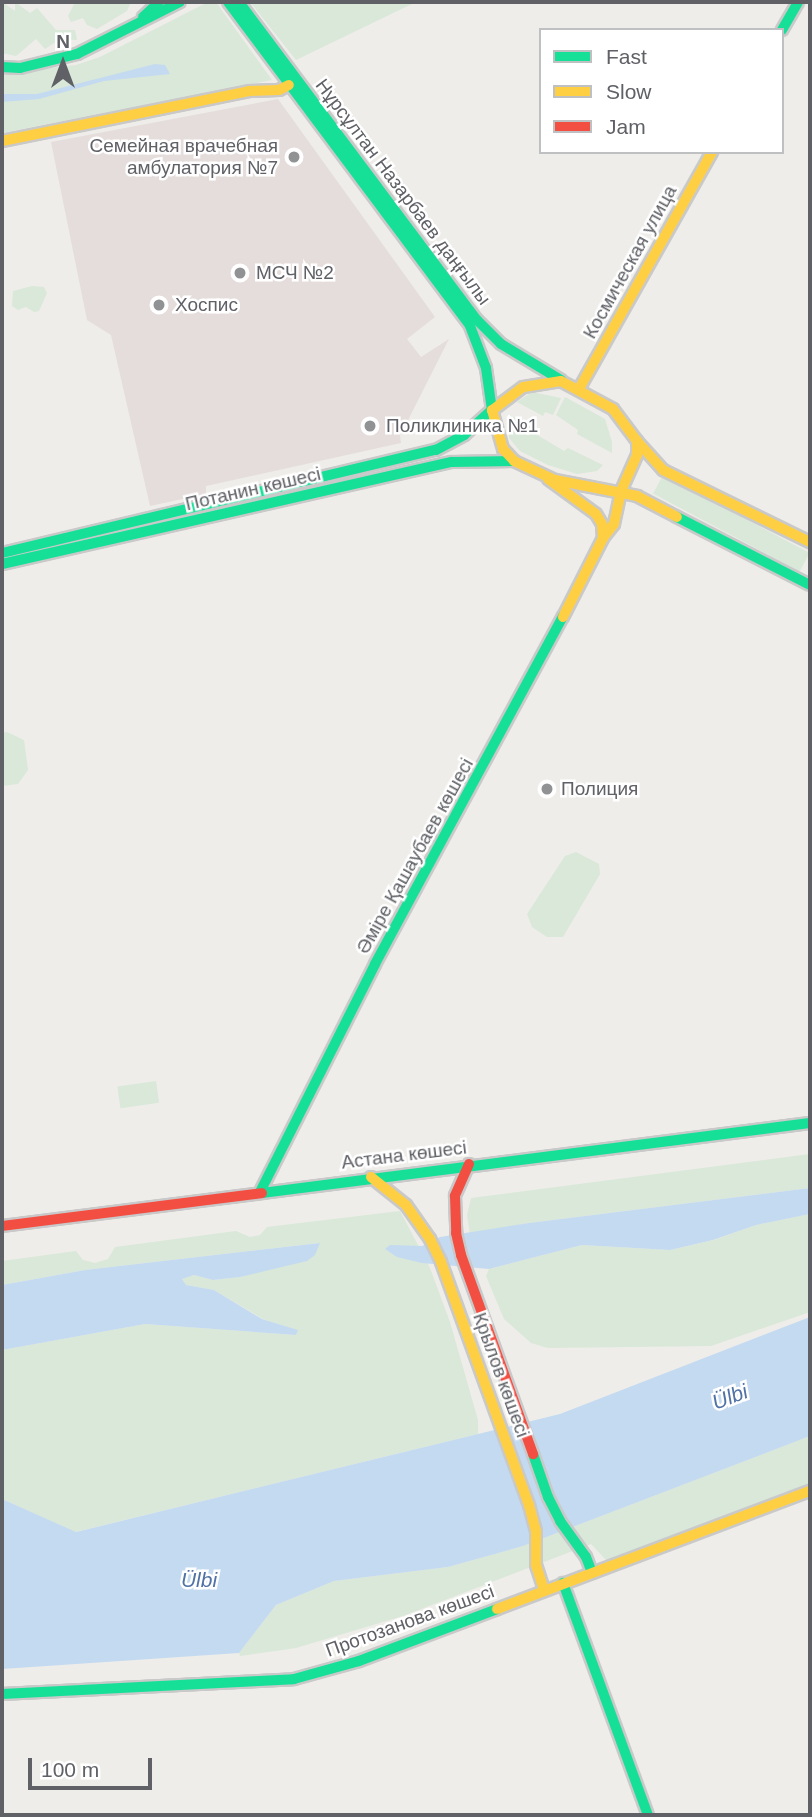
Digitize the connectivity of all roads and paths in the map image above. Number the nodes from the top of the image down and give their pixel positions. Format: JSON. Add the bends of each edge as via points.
{"nodes":[{"id":1,"x":159,"y":2,"type":"edge"},
{"id":2,"x":180,"y":2,"type":"edge"},
{"id":3,"x":228,"y":2,"type":"edge"},
{"id":4,"x":239,"y":2,"type":"edge"},
{"id":5,"x":798,"y":2,"type":"edge"},
{"id":6,"x":137,"y":23,"type":"junction"},
{"id":7,"x":783,"y":28,"type":"edge"},
{"id":8,"x":2,"y":67,"type":"edge"},
{"id":9,"x":286,"y":72,"type":"junction"},
{"id":10,"x":289,"y":85,"type":"junction"},
{"id":11,"x":2,"y":141,"type":"edge"},
{"id":12,"x":711,"y":154,"type":"edge"},
{"id":13,"x":561,"y":381,"type":"junction"},
{"id":14,"x":579,"y":389,"type":"junction"},
{"id":15,"x":492,"y":410,"type":"junction"},
{"id":16,"x":637,"y":441,"type":"junction"},
{"id":17,"x":514,"y":461,"type":"junction"},
{"id":18,"x":541,"y":474,"type":"junction"},
{"id":19,"x":621,"y":491,"type":"junction"},
{"id":20,"x":603,"y":538,"type":"junction"},
{"id":21,"x":810,"y":542,"type":"edge"},
{"id":22,"x":2,"y":552,"type":"edge"},
{"id":23,"x":2,"y":564,"type":"edge"},
{"id":24,"x":810,"y":585,"type":"edge"},
{"id":25,"x":810,"y":1123,"type":"edge"},
{"id":26,"x":470,"y":1164,"type":"junction"},
{"id":27,"x":371,"y":1177,"type":"junction"},
{"id":28,"x":260,"y":1192,"type":"junction"},
{"id":29,"x":2,"y":1226,"type":"edge"},
{"id":30,"x":810,"y":1491,"type":"edge"},
{"id":31,"x":592,"y":1573,"type":"junction"},
{"id":32,"x":563,"y":1583,"type":"junction"},
{"id":33,"x":544,"y":1590,"type":"junction"},
{"id":34,"x":2,"y":1694,"type":"edge"},
{"id":35,"x":648,"y":1815,"type":"edge"}],
"edges":[{"from":1,"to":6,"type":"main road"},
{"from":2,"to":6,"type":"main road"},
{"from":3,"to":9,"type":"main road","name":"Нұрсұлтан Назарбаев даңғылы"},
{"from":4,"to":9,"type":"main road","name":"Нұрсұлтан Назарбаев даңғылы"},
{"from":5,"to":7,"type":"main road"},
{"from":6,"to":8,"type":"main road","via":[[108,41],[50,63]]},
{"from":9,"to":10,"type":"main road","name":"Нұрсұлтан Назарбаев даңғылы"},
{"from":9,"to":13,"type":"main road","name":"Нұрсұлтан Назарбаев даңғылы","via":[[477,320],[501,344]]},
{"from":10,"to":11,"type":"main road"},
{"from":10,"to":15,"type":"main road","name":"Нұрсұлтан Назарбаев даңғылы","via":[[470,327],[486,368]]},
{"from":12,"to":14,"type":"main road","name":"Космическая улица"},
{"from":13,"to":14,"type":"main road","name":"Нұрсұлтан Назарбаев даңғылы"},
{"from":13,"to":15,"type":"main road","via":[[523,387]]},
{"from":14,"to":16,"type":"main road","name":"Нұрсұлтан Назарбаев даңғылы","via":[[613,409]]},
{"from":15,"to":17,"type":"main road","name":"Нұрсұлтан Назарбаев даңғылы","via":[[499,439]]},
{"from":15,"to":22,"type":"main road","name":"Потанин көшесі","via":[[464,435],[436,450]]},
{"from":16,"to":19,"type":"main road","via":[[634,463]]},
{"from":16,"to":21,"type":"main road","name":"Нұрсұлтан Назарбаев даңғылы","via":[[663,470]]},
{"from":17,"to":18,"type":"main road"},
{"from":17,"to":23,"type":"main road","name":"Потанин көшесі","via":[[452,462]]},
{"from":18,"to":19,"type":"main road","via":[[587,488]]},
{"from":18,"to":20,"type":"main road","via":[[596,514]]},
{"from":19,"to":20,"type":"main road","name":"Әміре Қашаубаев көшесі","via":[[614,524]]},
{"from":19,"to":24,"type":"main road","via":[[744,548]]},
{"from":20,"to":28,"type":"main road","name":"Әміре Қашаубаев көшесі","via":[[369,976]]},
{"from":25,"to":26,"type":"main road","name":"Астана көшесі"},
{"from":26,"to":27,"type":"main road","name":"Астана көшесі"},
{"from":26,"to":31,"type":"main road","name":"Крылов көшесі","via":[[455,1196],[456,1233],[466,1268],[548,1497]]},
{"from":27,"to":28,"type":"main road","name":"Астана көшесі"},
{"from":27,"to":33,"type":"main road","name":"Крылов көшесі","via":[[406,1205],[441,1262],[530,1505],[536,1565]]},
{"from":28,"to":29,"type":"main road","name":"Астана көшесі"},
{"from":30,"to":31,"type":"main road","name":"Протозанова көшесі"},
{"from":31,"to":32,"type":"main road","name":"Протозанова көшесі"},
{"from":32,"to":33,"type":"main road","name":"Протозанова көшесі"},
{"from":32,"to":35,"type":"main road"},
{"from":33,"to":34,"type":"main road","name":"Протозанова көшесі","via":[[359,1661],[294,1679]]}]}
